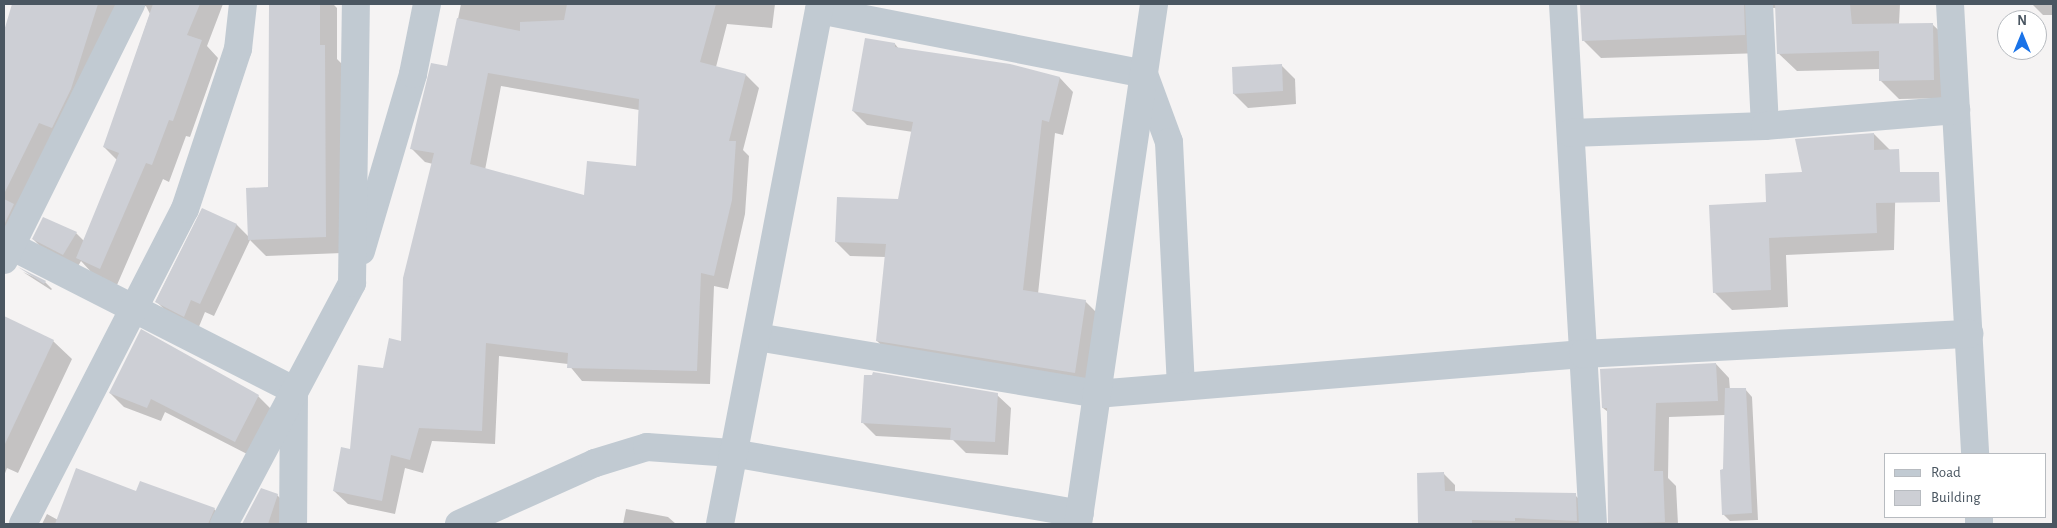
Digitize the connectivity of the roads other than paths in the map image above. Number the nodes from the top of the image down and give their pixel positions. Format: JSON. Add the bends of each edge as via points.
{"nodes":[{"id":1,"x":131,"y":4,"type":"edge"},
{"id":2,"x":243,"y":4,"type":"edge"},
{"id":3,"x":356,"y":4,"type":"edge"},
{"id":4,"x":427,"y":4,"type":"edge"},
{"id":5,"x":1154,"y":4,"type":"edge"},
{"id":6,"x":1563,"y":4,"type":"edge"},
{"id":7,"x":1759,"y":4,"type":"edge"},
{"id":8,"x":1950,"y":4,"type":"edge"},
{"id":9,"x":819,"y":7,"type":"edge"},
{"id":10,"x":1144,"y":74,"type":"junction"},
{"id":11,"x":1956,"y":110,"type":"junction"},
{"id":12,"x":1765,"y":126,"type":"junction"},
{"id":13,"x":1571,"y":133,"type":"junction"},
{"id":14,"x":7,"y":253,"type":"edge"},
{"id":15,"x":352,"y":283,"type":"junction"},
{"id":16,"x":133,"y":309,"type":"junction"},
{"id":17,"x":1969,"y":334,"type":"junction"},
{"id":18,"x":757,"y":337,"type":"junction"},
{"id":19,"x":1583,"y":354,"type":"junction"},
{"id":20,"x":1181,"y":387,"type":"junction"},
{"id":21,"x":294,"y":390,"type":"junction"},
{"id":22,"x":1096,"y":394,"type":"junction"},
{"id":23,"x":732,"y":452,"type":"junction"},
{"id":24,"x":1975,"y":453,"type":"edge"},
{"id":25,"x":1079,"y":519,"type":"edge"},
{"id":26,"x":23,"y":524,"type":"edge"},
{"id":27,"x":224,"y":524,"type":"edge"},
{"id":28,"x":293,"y":524,"type":"edge"},
{"id":29,"x":459,"y":524,"type":"edge"},
{"id":30,"x":720,"y":524,"type":"edge"},
{"id":31,"x":1593,"y":524,"type":"edge"}],
"edges":[{"from":1,"to":14,"type":"street"},
{"from":2,"to":16,"type":"street","via":[[238,49],[185,209]]},
{"from":3,"to":15,"type":"street"},
{"from":4,"to":15,"type":"street","via":[[413,74]]},
{"from":5,"to":10,"type":"street"},
{"from":6,"to":13,"type":"street"},
{"from":7,"to":12,"type":"street"},
{"from":8,"to":11,"type":"street"},
{"from":9,"to":10,"type":"street"},
{"from":9,"to":18,"type":"street"},
{"from":10,"to":20,"type":"street","via":[[1168,142]]},
{"from":10,"to":22,"type":"street"},
{"from":11,"to":12,"type":"street"},
{"from":11,"to":17,"type":"street"},
{"from":12,"to":13,"type":"street"},
{"from":13,"to":19,"type":"street"},
{"from":14,"to":16,"type":"street"},
{"from":15,"to":21,"type":"street"},
{"from":16,"to":21,"type":"street"},
{"from":16,"to":26,"type":"street"},
{"from":17,"to":19,"type":"street"},
{"from":17,"to":24,"type":"street"},
{"from":18,"to":22,"type":"street"},
{"from":18,"to":23,"type":"street"},
{"from":19,"to":20,"type":"street"},
{"from":19,"to":31,"type":"street"},
{"from":20,"to":22,"type":"street"},
{"from":21,"to":27,"type":"street"},
{"from":21,"to":28,"type":"street"},
{"from":22,"to":25,"type":"street"},
{"from":23,"to":25,"type":"street"},
{"from":23,"to":29,"type":"street","via":[[647,447],[595,463]]},
{"from":23,"to":30,"type":"street"}]}
